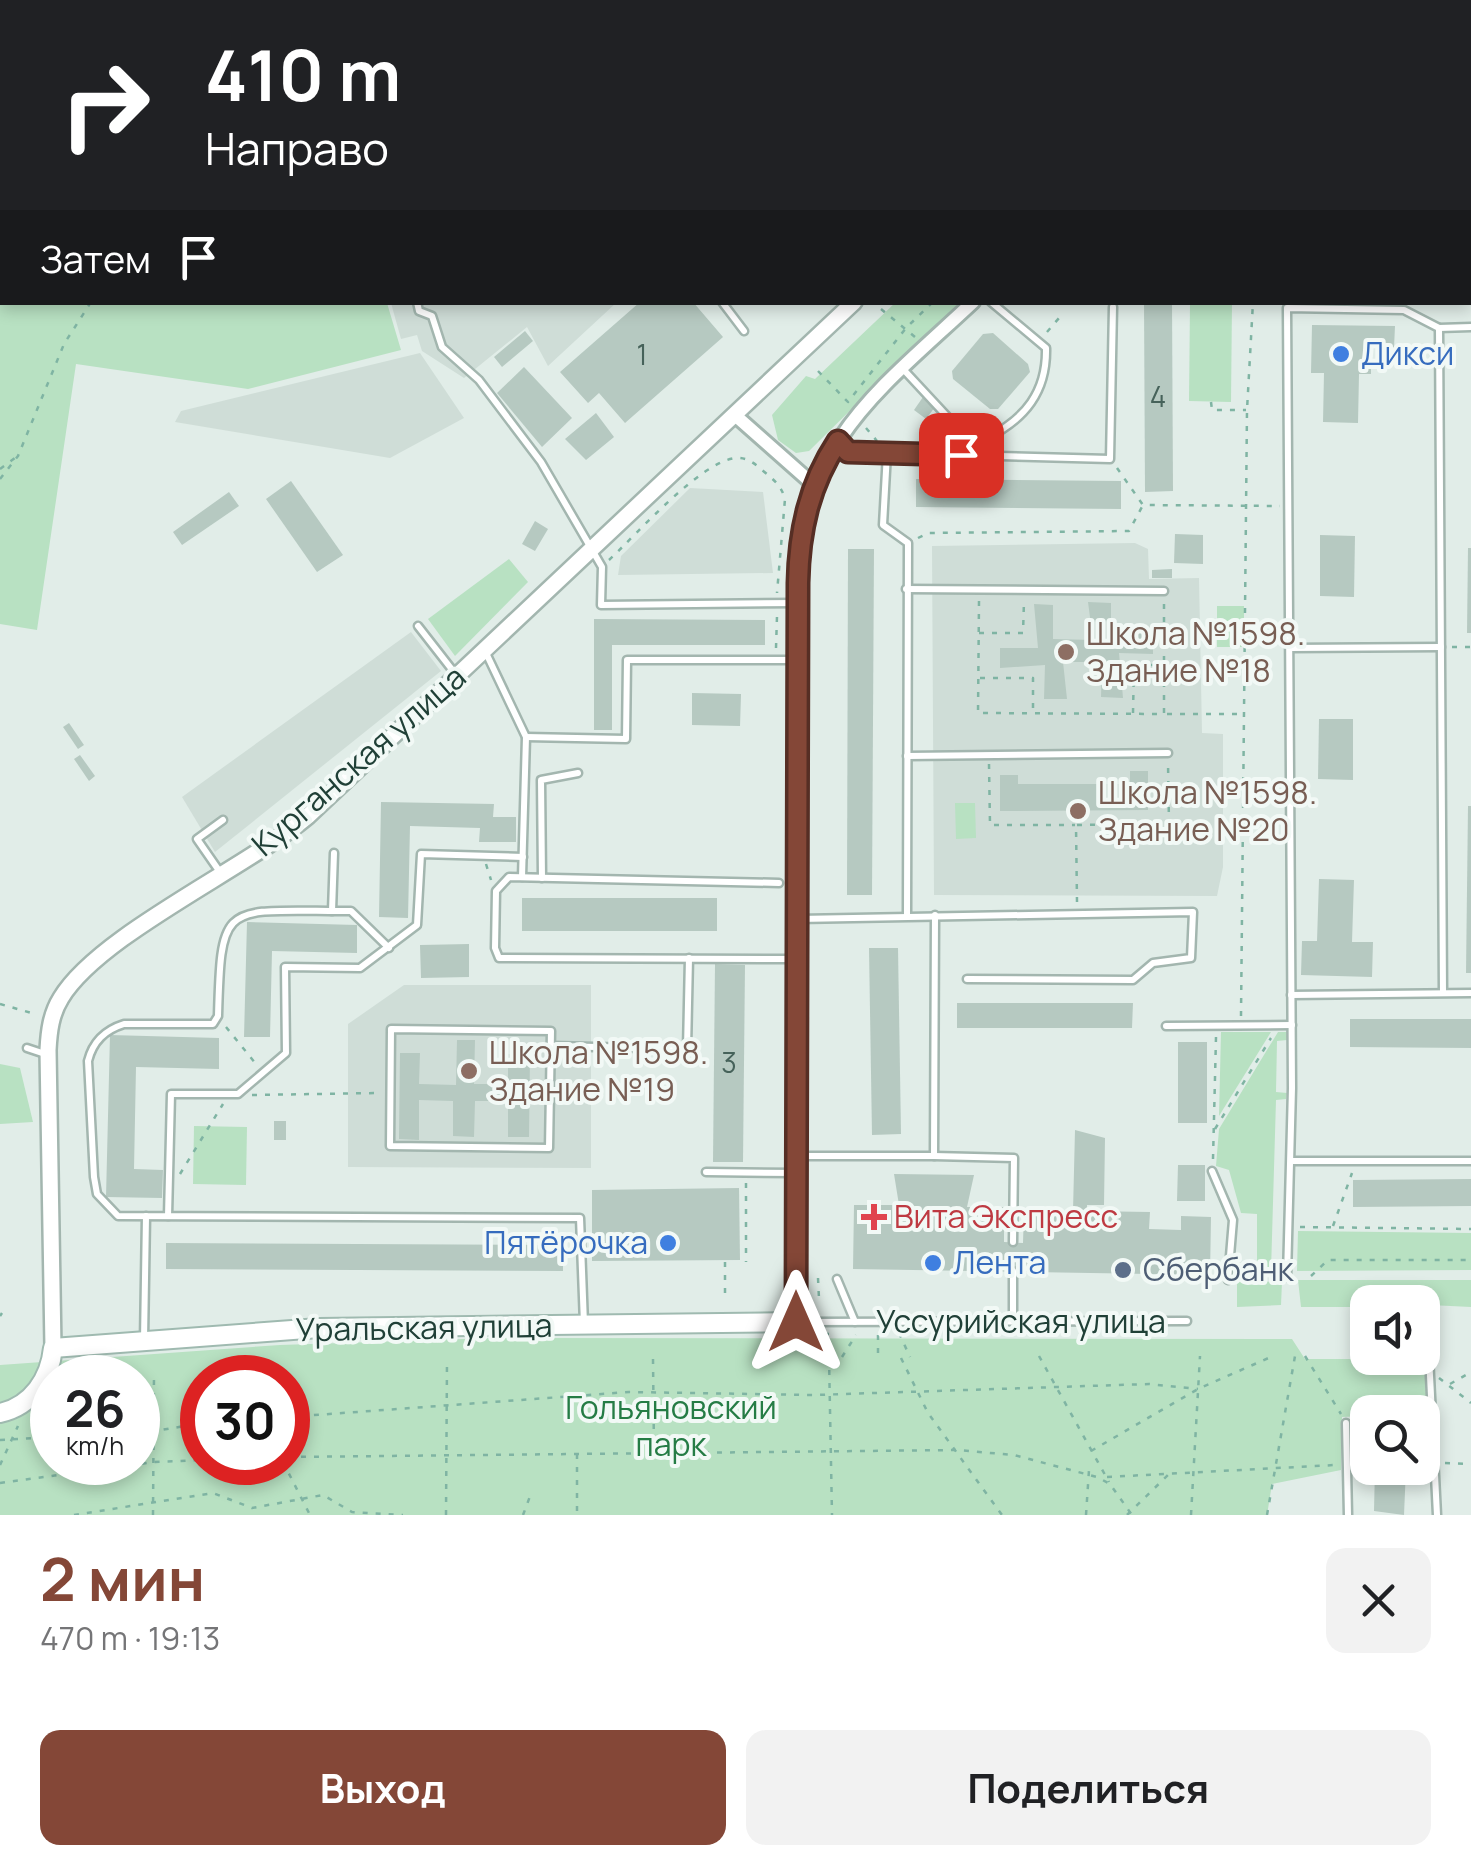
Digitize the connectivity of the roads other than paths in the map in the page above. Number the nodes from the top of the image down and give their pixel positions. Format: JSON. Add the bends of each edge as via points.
{"nodes":[{"id":1,"x":418,"y":305,"type":"edge"},
{"id":2,"x":724,"y":305,"type":"edge"},
{"id":3,"x":849,"y":305,"type":"edge"},
{"id":4,"x":970,"y":305,"type":"edge"},
{"id":5,"x":995,"y":305,"type":"edge"},
{"id":6,"x":1113,"y":307,"type":"dead end"},
{"id":7,"x":1471,"y":327,"type":"edge"},
{"id":8,"x":1438,"y":328,"type":"junction"},
{"id":9,"x":744,"y":330,"type":"dead end"},
{"id":10,"x":902,"y":368,"type":"junction"},
{"id":11,"x":736,"y":416,"type":"junction"},
{"id":12,"x":838,"y":441,"type":"junction"},
{"id":13,"x":887,"y":453,"type":"junction"},
{"id":14,"x":814,"y":485,"type":"junction"},
{"id":15,"x":590,"y":552,"type":"junction"},
{"id":16,"x":906,"y":590,"type":"junction"},
{"id":17,"x":1164,"y":591,"type":"road end"},
{"id":18,"x":798,"y":603,"type":"junction"},
{"id":19,"x":418,"y":626,"type":"dead end"},
{"id":20,"x":1441,"y":647,"type":"junction"},
{"id":21,"x":1290,"y":648,"type":"junction"},
{"id":22,"x":484,"y":650,"type":"junction"},
{"id":23,"x":797,"y":660,"type":"junction"},
{"id":24,"x":457,"y":676,"type":"junction"},
{"id":25,"x":526,"y":736,"type":"junction"},
{"id":26,"x":1168,"y":754,"type":"road end"},
{"id":27,"x":907,"y":756,"type":"junction"},
{"id":28,"x":578,"y":773,"type":"dead end"},
{"id":29,"x":223,"y":820,"type":"dead end"},
{"id":30,"x":334,"y":854,"type":"dead end"},
{"id":31,"x":522,"y":857,"type":"junction"},
{"id":32,"x":223,"y":876,"type":"junction"},
{"id":33,"x":522,"y":877,"type":"junction"},
{"id":34,"x":542,"y":878,"type":"junction"},
{"id":35,"x":779,"y":883,"type":"dead end"},
{"id":36,"x":332,"y":911,"type":"junction"},
{"id":37,"x":907,"y":916,"type":"junction"},
{"id":38,"x":935,"y":916,"type":"junction"},
{"id":39,"x":797,"y":918,"type":"junction"},
{"id":40,"x":389,"y":948,"type":"junction"},
{"id":41,"x":689,"y":958,"type":"junction"},
{"id":42,"x":797,"y":959,"type":"junction"},
{"id":43,"x":967,"y":980,"type":"dead end"},
{"id":44,"x":1443,"y":992,"type":"junction"},
{"id":45,"x":1471,"y":993,"type":"edge"},
{"id":46,"x":1292,"y":995,"type":"junction"},
{"id":47,"x":1292,"y":1025,"type":"junction"},
{"id":48,"x":1166,"y":1026,"type":"dead end"},
{"id":49,"x":551,"y":1046,"type":"junction"},
{"id":50,"x":27,"y":1048,"type":"dead end"},
{"id":51,"x":48,"y":1055,"type":"junction"},
{"id":52,"x":796,"y":1156,"type":"junction"},
{"id":53,"x":934,"y":1156,"type":"junction"},
{"id":54,"x":1291,"y":1160,"type":"junction"},
{"id":55,"x":1471,"y":1161,"type":"edge"},
{"id":56,"x":1212,"y":1171,"type":"road end"},
{"id":57,"x":706,"y":1172,"type":"dead end"},
{"id":58,"x":796,"y":1173,"type":"junction"},
{"id":59,"x":146,"y":1216,"type":"junction"},
{"id":60,"x":168,"y":1216,"type":"junction"},
{"id":61,"x":1013,"y":1242,"type":"dead end"},
{"id":62,"x":1013,"y":1271,"type":"dead end"},
{"id":63,"x":1287,"y":1277,"type":"dead end"},
{"id":64,"x":837,"y":1278,"type":"dead end"},
{"id":65,"x":1228,"y":1280,"type":"dead end"},
{"id":66,"x":1187,"y":1321,"type":"dead end"},
{"id":67,"x":796,"y":1322,"type":"junction"},
{"id":68,"x":856,"y":1322,"type":"junction"},
{"id":69,"x":1013,"y":1322,"type":"junction"},
{"id":70,"x":584,"y":1325,"type":"junction"},
{"id":71,"x":144,"y":1340,"type":"junction"},
{"id":72,"x":53,"y":1348,"type":"junction"},
{"id":73,"x":1430,"y":1375,"type":"edge"},
{"id":74,"x":0,"y":1413,"type":"edge"},
{"id":75,"x":1346,"y":1423,"type":"road end"},
{"id":76,"x":1348,"y":1515,"type":"edge"},
{"id":77,"x":1436,"y":1515,"type":"edge"}],
"edges":[{"from":1,"to":15,"type":"lane","via":[[432,316],[442,346],[479,380],[542,462]]},
{"from":2,"to":9,"type":"lane"},
{"from":3,"to":11,"type":"street","name":"Курганская улица"},
{"from":4,"to":10,"type":"street"},
{"from":5,"to":10,"type":"lane","via":[[1046,348],[1047,378],[1013,425],[986,438],[956,426]]},
{"from":6,"to":13,"type":"lane","via":[[1110,458]]},
{"from":7,"to":8,"type":"lane"},
{"from":8,"to":20,"type":"lane"},
{"from":8,"to":21,"type":"lane","via":[[1404,310],[1287,308]]},
{"from":10,"to":12,"type":"street"},
{"from":11,"to":14,"type":"street"},
{"from":11,"to":15,"type":"street","name":"Курганская улица"},
{"from":12,"to":13,"type":"lane","via":[[848,452]]},
{"from":12,"to":14,"type":"street"},
{"from":13,"to":16,"type":"lane","via":[[883,524],[908,543]]},
{"from":14,"to":18,"type":"street","via":[[802,531]]},
{"from":15,"to":18,"type":"lane","via":[[602,566],[601,605]]},
{"from":15,"to":22,"type":"street","name":"Курганская улица"},
{"from":16,"to":17,"type":"lane"},
{"from":16,"to":27,"type":"lane"},
{"from":18,"to":23,"type":"street"},
{"from":19,"to":24,"type":"lane"},
{"from":20,"to":21,"type":"lane"},
{"from":20,"to":44,"type":"lane"},
{"from":21,"to":46,"type":"lane"},
{"from":22,"to":24,"type":"street","name":"Курганская улица"},
{"from":22,"to":25,"type":"lane"},
{"from":23,"to":25,"type":"lane","via":[[627,660],[626,739]]},
{"from":23,"to":39,"type":"street"},
{"from":24,"to":32,"type":"street","name":"Курганская улица","via":[[298,824]]},
{"from":25,"to":31,"type":"lane"},
{"from":26,"to":27,"type":"lane"},
{"from":27,"to":37,"type":"lane"},
{"from":28,"to":34,"type":"lane","via":[[541,780]]},
{"from":29,"to":32,"type":"lane","via":[[197,838]]},
{"from":30,"to":36,"type":"lane"},
{"from":31,"to":33,"type":"lane"},
{"from":31,"to":40,"type":"lane","via":[[421,854],[417,924]]},
{"from":32,"to":51,"type":"street","name":"Курганская улица","via":[[86,968],[51,1019]]},
{"from":33,"to":34,"type":"lane"},
{"from":33,"to":41,"type":"lane","via":[[509,877],[496,891],[499,958]]},
{"from":34,"to":35,"type":"lane"},
{"from":36,"to":40,"type":"lane","via":[[351,911]]},
{"from":36,"to":59,"type":"lane","via":[[242,913],[220,942],[214,1024],[124,1024],[92,1046],[98,1194],[118,1216]]},
{"from":37,"to":38,"type":"lane"},
{"from":37,"to":39,"type":"lane"},
{"from":38,"to":43,"type":"lane","via":[[1193,912],[1191,958],[1153,963],[1133,980]]},
{"from":38,"to":53,"type":"lane"},
{"from":39,"to":42,"type":"street"},
{"from":40,"to":60,"type":"lane","via":[[360,968],[285,968],[286,1053],[234,1094],[171,1094]]},
{"from":41,"to":42,"type":"lane"},
{"from":41,"to":49,"type":"lane","via":[[687,1049]]},
{"from":42,"to":52,"type":"street"},
{"from":44,"to":45,"type":"lane"},
{"from":44,"to":46,"type":"lane"},
{"from":46,"to":47,"type":"lane"},
{"from":47,"to":48,"type":"lane"},
{"from":47,"to":54,"type":"lane"},
{"from":49,"to":49,"type":"lane","via":[[549,1148],[390,1146],[391,1029],[551,1031]]},
{"from":50,"to":51,"type":"lane"},
{"from":51,"to":72,"type":"street","name":"Курганская улица","via":[[42,1130]]},
{"from":52,"to":53,"type":"lane"},
{"from":52,"to":58,"type":"street"},
{"from":53,"to":61,"type":"lane","via":[[1014,1158]]},
{"from":54,"to":55,"type":"lane"},
{"from":54,"to":63,"type":"lane"},
{"from":56,"to":65,"type":"lane","via":[[1233,1220]]},
{"from":57,"to":58,"type":"lane"},
{"from":58,"to":67,"type":"street"},
{"from":59,"to":60,"type":"lane"},
{"from":59,"to":71,"type":"lane"},
{"from":60,"to":70,"type":"lane","via":[[580,1218]]},
{"from":62,"to":69,"type":"lane"},
{"from":64,"to":68,"type":"lane"},
{"from":66,"to":69,"type":"lane","name":"Уссурийская улица"},
{"from":67,"to":68,"type":"lane","name":"Уссурийская улица"},
{"from":67,"to":70,"type":"main road","name":"Уральская улица"},
{"from":68,"to":69,"type":"lane","name":"Уссурийская улица"},
{"from":70,"to":71,"type":"main road","name":"Уральская улица","via":[[319,1328]]},
{"from":71,"to":72,"type":"main road","name":"Уральская улица"},
{"from":72,"to":74,"type":"main road","via":[[51,1371],[28,1400]]},
{"from":73,"to":77,"type":"lane"},
{"from":75,"to":76,"type":"lane"}]}
